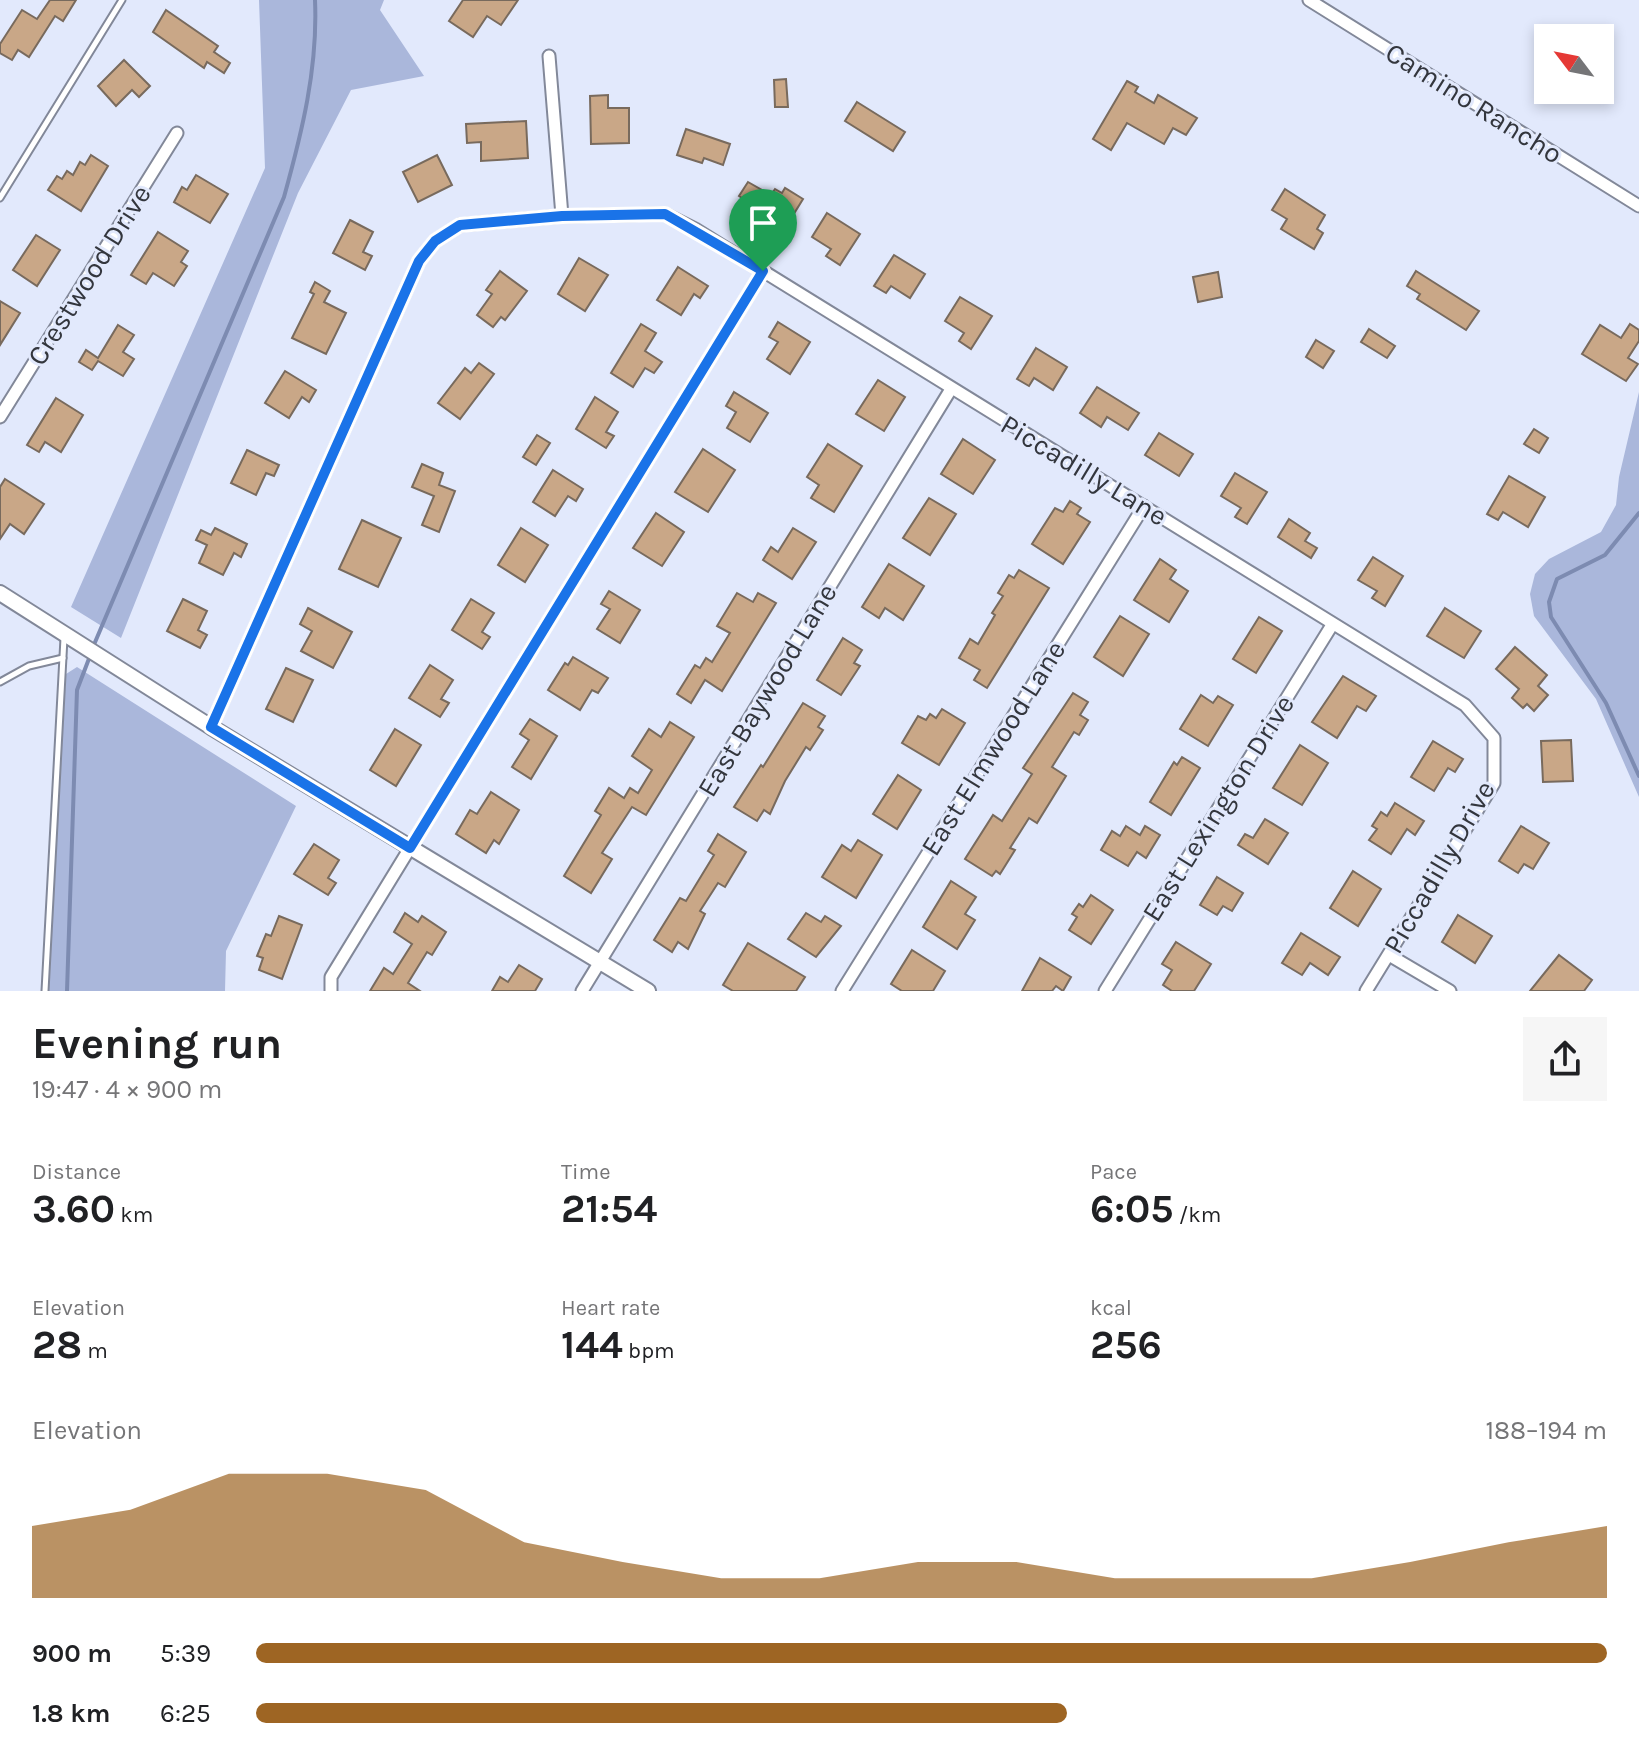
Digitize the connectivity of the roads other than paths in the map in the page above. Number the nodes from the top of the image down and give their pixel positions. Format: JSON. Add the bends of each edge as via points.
{"nodes":[{"id":1,"x":122,"y":0,"type":"edge"},
{"id":2,"x":1309,"y":0,"type":"edge"},
{"id":3,"x":549,"y":56,"type":"dead end"},
{"id":4,"x":177,"y":133,"type":"dead end"},
{"id":5,"x":0,"y":198,"type":"edge"},
{"id":6,"x":1639,"y":206,"type":"edge"},
{"id":7,"x":562,"y":216,"type":"junction"},
{"id":8,"x":763,"y":271,"type":"junction"},
{"id":9,"x":951,"y":389,"type":"junction"},
{"id":10,"x":0,"y":417,"type":"edge"},
{"id":11,"x":1144,"y":506,"type":"junction"},
{"id":12,"x":0,"y":593,"type":"edge"},
{"id":13,"x":1332,"y":625,"type":"junction"},
{"id":14,"x":68,"y":636,"type":"junction"},
{"id":15,"x":63,"y":658,"type":"junction"},
{"id":16,"x":0,"y":682,"type":"edge"},
{"id":17,"x":211,"y":727,"type":"junction"},
{"id":18,"x":1494,"y":738,"type":"joint"},
{"id":19,"x":410,"y":848,"type":"junction"},
{"id":20,"x":1389,"y":955,"type":"junction"},
{"id":21,"x":601,"y":962,"type":"junction"},
{"id":22,"x":45,"y":991,"type":"edge"},
{"id":23,"x":331,"y":991,"type":"edge"},
{"id":24,"x":582,"y":991,"type":"edge"},
{"id":25,"x":648,"y":991,"type":"edge"},
{"id":26,"x":842,"y":991,"type":"edge"},
{"id":27,"x":1105,"y":991,"type":"edge"},
{"id":28,"x":1366,"y":991,"type":"edge"},
{"id":29,"x":1450,"y":991,"type":"edge"}],
"edges":[{"from":1,"to":5,"type":"lane"},
{"from":2,"to":6,"type":"street","name":"Camino Rancho"},
{"from":3,"to":7,"type":"street"},
{"from":4,"to":10,"type":"street","name":"Crestwood Drive"},
{"from":7,"to":8,"type":"street","name":"Piccadilly Lane","via":[[665,214]]},
{"from":7,"to":17,"type":"street","via":[[460,225],[435,241],[419,261]]},
{"from":8,"to":9,"type":"street","name":"Piccadilly Lane"},
{"from":8,"to":19,"type":"street"},
{"from":9,"to":11,"type":"street","name":"Piccadilly Lane"},
{"from":9,"to":21,"type":"street","name":"East Baywood Lane"},
{"from":11,"to":13,"type":"street","name":"Piccadilly Lane"},
{"from":11,"to":26,"type":"street","name":"East Elmwood Lane"},
{"from":12,"to":14,"type":"street"},
{"from":13,"to":18,"type":"street","name":"Piccadilly Lane","via":[[1465,705]]},
{"from":13,"to":27,"type":"street","name":"East Lexington Drive"},
{"from":14,"to":15,"type":"lane"},
{"from":14,"to":17,"type":"street"},
{"from":15,"to":16,"type":"lane","via":[[29,666]]},
{"from":15,"to":22,"type":"lane"},
{"from":17,"to":19,"type":"street"},
{"from":18,"to":20,"type":"street","name":"Piccadilly Drive","via":[[1494,783]]},
{"from":19,"to":21,"type":"street"},
{"from":19,"to":23,"type":"street","via":[[331,977]]},
{"from":20,"to":28,"type":"street","name":"Piccadilly Drive"},
{"from":20,"to":29,"type":"street"},
{"from":21,"to":24,"type":"street","name":"East Baywood Lane"},
{"from":21,"to":25,"type":"street"}]}
